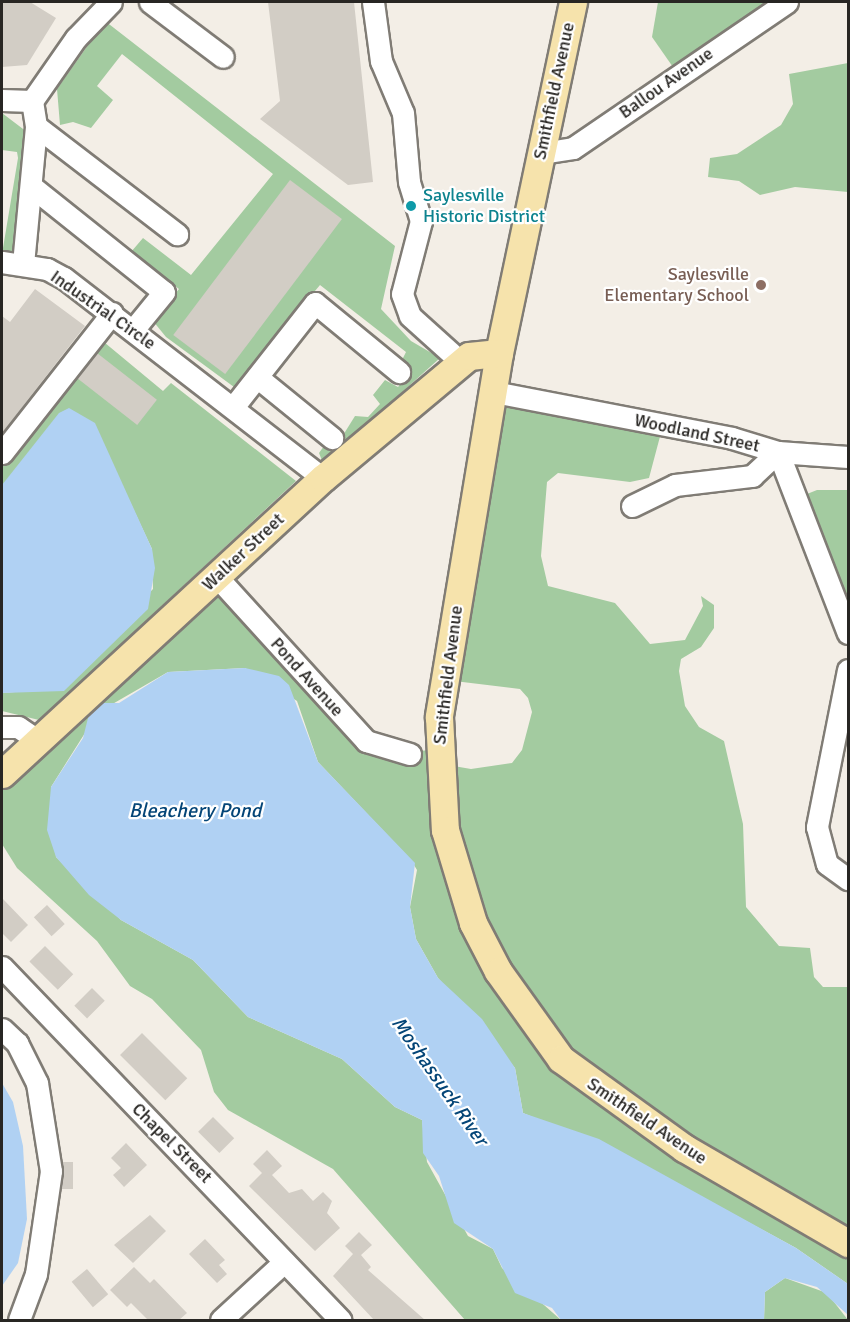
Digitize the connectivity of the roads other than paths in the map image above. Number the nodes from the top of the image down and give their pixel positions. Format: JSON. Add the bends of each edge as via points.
{"nodes":[{"id":1,"x":111,"y":2,"type":"edge"},
{"id":2,"x":150,"y":2,"type":"edge"},
{"id":3,"x":373,"y":2,"type":"edge"},
{"id":4,"x":573,"y":2,"type":"edge"},
{"id":5,"x":787,"y":2,"type":"edge"},
{"id":6,"x":223,"y":57,"type":"dead end"},
{"id":7,"x":2,"y":100,"type":"edge"},
{"id":8,"x":32,"y":101,"type":"junction"},
{"id":9,"x":36,"y":126,"type":"junction"},
{"id":10,"x":542,"y":153,"type":"junction"},
{"id":11,"x":31,"y":186,"type":"junction"},
{"id":12,"x":177,"y":234,"type":"dead end"},
{"id":13,"x":2,"y":262,"type":"edge"},
{"id":14,"x":24,"y":264,"type":"junction"},
{"id":15,"x":112,"y":313,"type":"junction"},
{"id":16,"x":134,"y":330,"type":"junction"},
{"id":17,"x":499,"y":353,"type":"junction"},
{"id":18,"x":461,"y":362,"type":"junction"},
{"id":19,"x":399,"y":372,"type":"dead end"},
{"id":20,"x":257,"y":377,"type":"junction"},
{"id":21,"x":494,"y":392,"type":"junction"},
{"id":22,"x":234,"y":406,"type":"junction"},
{"id":23,"x":332,"y":438,"type":"dead end"},
{"id":24,"x":778,"y":452,"type":"junction"},
{"id":25,"x":2,"y":453,"type":"edge"},
{"id":26,"x":849,"y":457,"type":"edge"},
{"id":27,"x":323,"y":478,"type":"junction"},
{"id":28,"x":632,"y":506,"type":"dead end"},
{"id":29,"x":217,"y":577,"type":"junction"},
{"id":30,"x":849,"y":633,"type":"edge"},
{"id":31,"x":849,"y":670,"type":"edge"},
{"id":32,"x":2,"y":727,"type":"edge"},
{"id":33,"x":39,"y":741,"type":"junction"},
{"id":34,"x":411,"y":754,"type":"dead end"},
{"id":35,"x":2,"y":774,"type":"edge"},
{"id":36,"x":849,"y":879,"type":"edge"},
{"id":37,"x":2,"y":967,"type":"edge"},
{"id":38,"x":2,"y":1029,"type":"edge"},
{"id":39,"x":849,"y":1244,"type":"edge"},
{"id":40,"x":284,"y":1262,"type":"junction"},
{"id":41,"x":19,"y":1320,"type":"edge"},
{"id":42,"x":221,"y":1320,"type":"edge"},
{"id":43,"x":341,"y":1320,"type":"edge"}],
"edges":[{"from":1,"to":8,"type":"street","via":[[76,38]]},
{"from":2,"to":6,"type":"street"},
{"from":3,"to":18,"type":"street","via":[[381,61],[403,113],[409,182],[421,221],[402,294],[410,316]]},
{"from":4,"to":10,"type":"main road","name":"Smithfield Avenue"},
{"from":5,"to":10,"type":"street","name":"Ballou Avenue","via":[[573,148]]},
{"from":7,"to":8,"type":"street"},
{"from":8,"to":9,"type":"street"},
{"from":9,"to":11,"type":"street"},
{"from":9,"to":12,"type":"street"},
{"from":10,"to":17,"type":"main road","name":"Smithfield Avenue"},
{"from":11,"to":14,"type":"street"},
{"from":11,"to":16,"type":"street","via":[[164,292]]},
{"from":13,"to":14,"type":"street","name":"Industrial Circle"},
{"from":14,"to":15,"type":"street","name":"Industrial Circle","via":[[64,278]]},
{"from":15,"to":16,"type":"street","name":"Industrial Circle"},
{"from":15,"to":25,"type":"street"},
{"from":16,"to":22,"type":"street","name":"Industrial Circle"},
{"from":17,"to":18,"type":"main road","name":"Walker Street","via":[[469,356]]},
{"from":17,"to":21,"type":"main road","name":"Smithfield Avenue"},
{"from":18,"to":27,"type":"main road","name":"Walker Street"},
{"from":19,"to":20,"type":"street","via":[[315,303]]},
{"from":20,"to":22,"type":"street"},
{"from":20,"to":23,"type":"street"},
{"from":21,"to":24,"type":"street","name":"Woodland Street","via":[[732,438]]},
{"from":21,"to":39,"type":"main road","name":"Smithfield Avenue","via":[[438,736],[445,830],[473,923],[522,1010],[561,1059],[674,1142]]},
{"from":22,"to":27,"type":"street","name":"Industrial Circle"},
{"from":24,"to":26,"type":"street"},
{"from":24,"to":28,"type":"street","via":[[752,476],[675,484]]},
{"from":24,"to":30,"type":"street","name":"Woodland Street"},
{"from":27,"to":29,"type":"main road","name":"Walker Street"},
{"from":29,"to":33,"type":"main road","name":"Walker Street"},
{"from":29,"to":34,"type":"street","name":"Pond Avenue","via":[[366,741]]},
{"from":31,"to":36,"type":"street","via":[[817,827],[827,864]]},
{"from":32,"to":33,"type":"street","via":[[18,727]]},
{"from":33,"to":35,"type":"main road","name":"Walker Street"},
{"from":37,"to":40,"type":"street","name":"Chapel Street"},
{"from":38,"to":41,"type":"street","via":[[17,1043],[37,1083],[51,1171],[38,1264]]},
{"from":40,"to":42,"type":"street"},
{"from":40,"to":43,"type":"street","name":"Chapel Street"}]}
